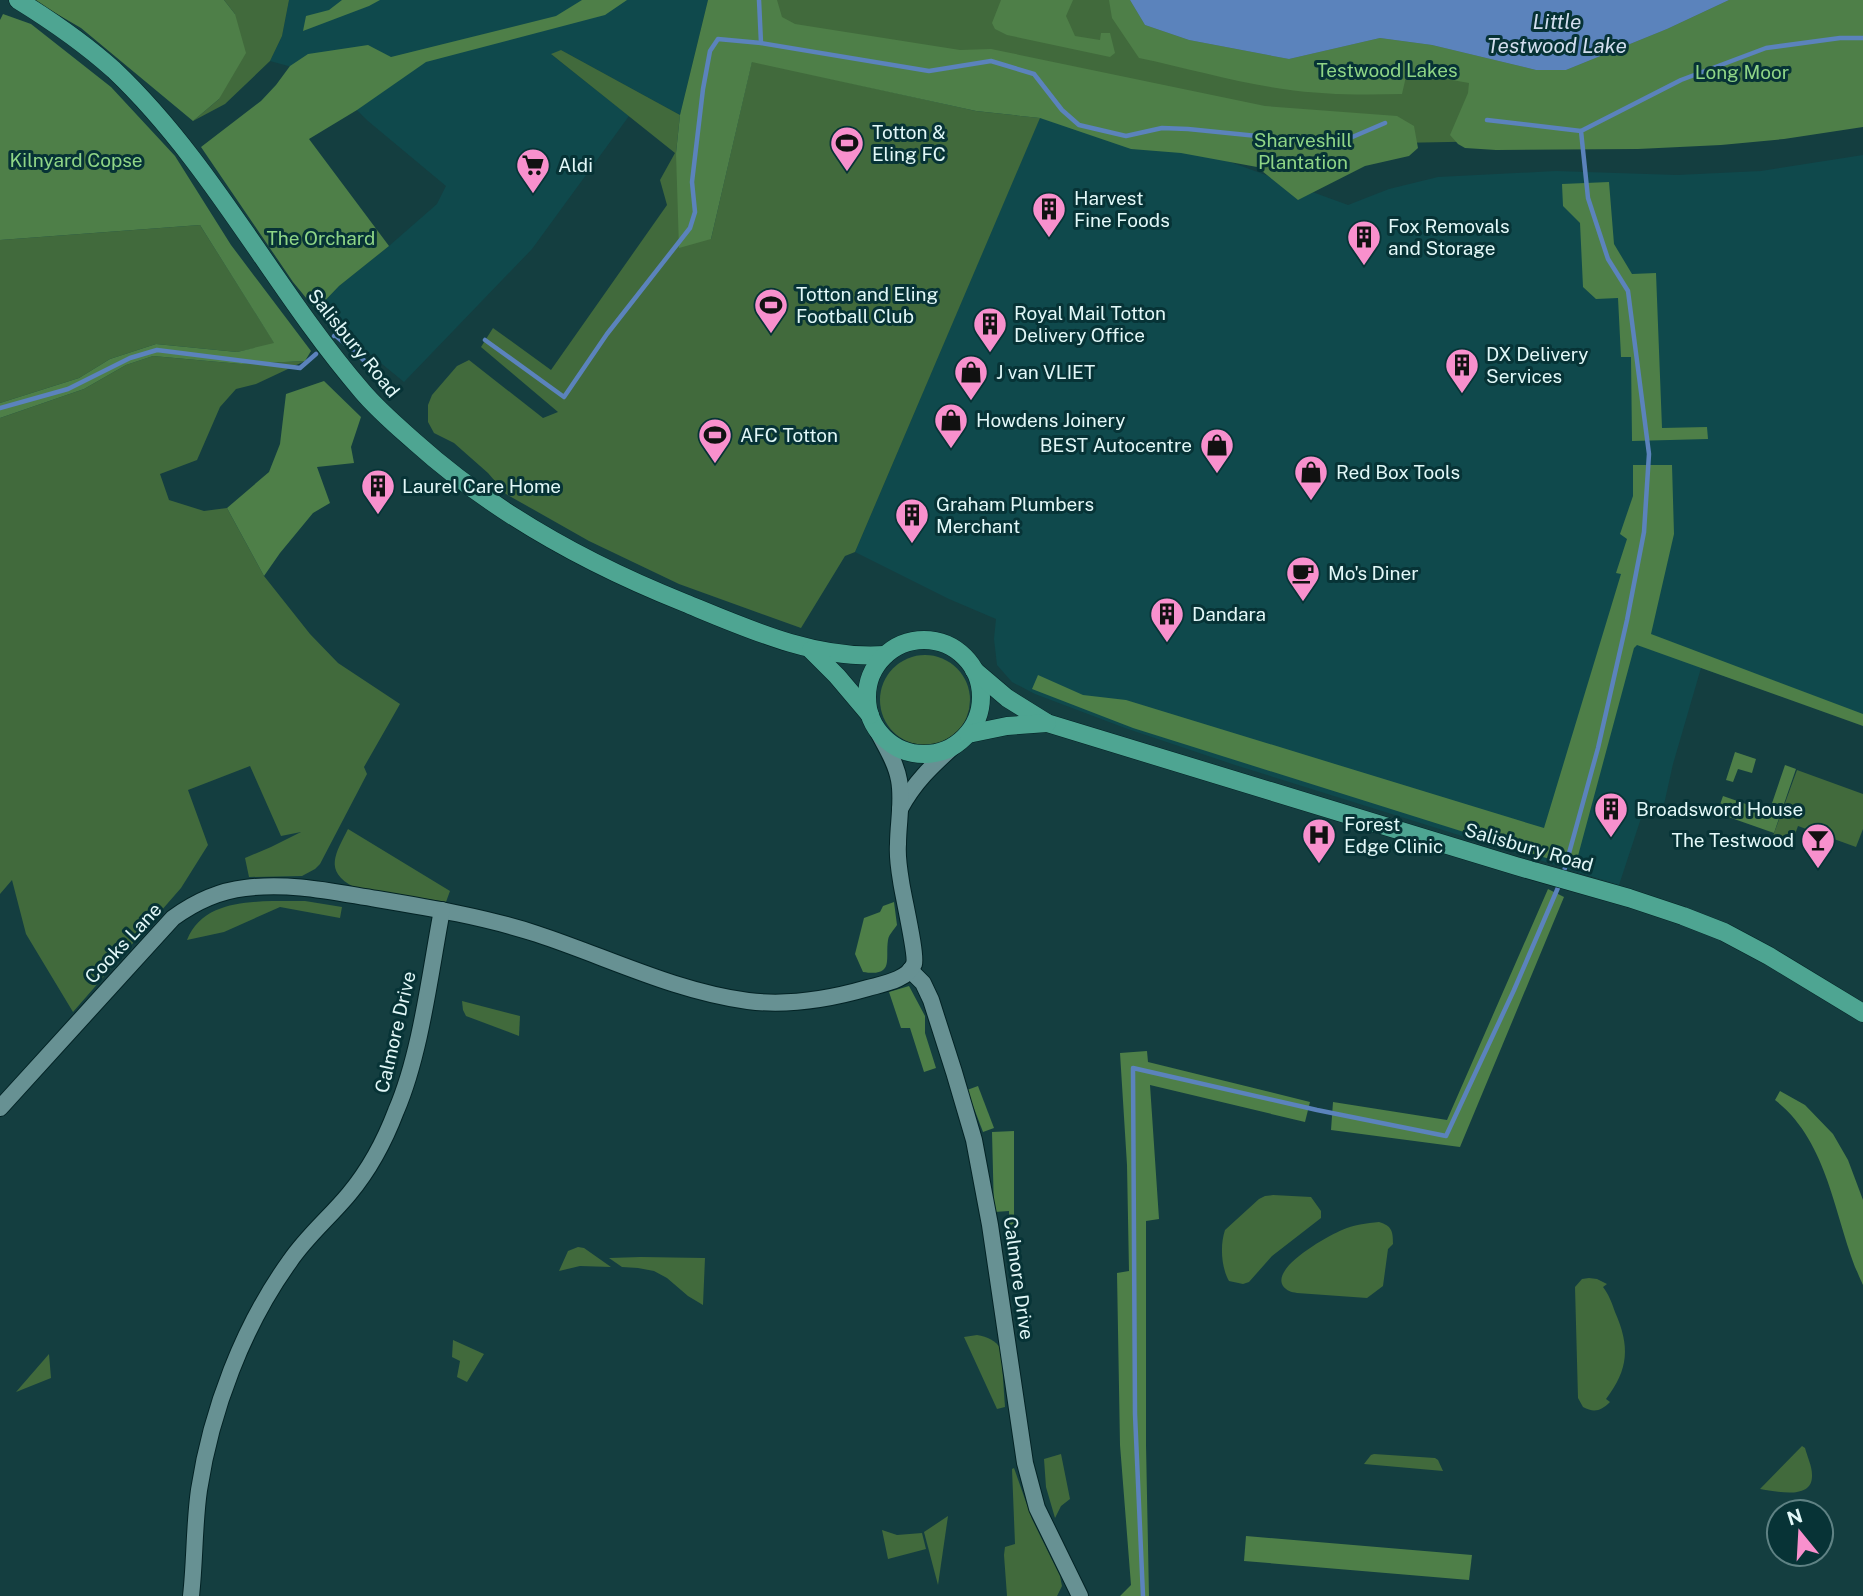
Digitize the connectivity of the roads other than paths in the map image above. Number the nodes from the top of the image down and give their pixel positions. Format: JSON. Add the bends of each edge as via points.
{"nodes":[{"id":1,"x":18,"y":0,"type":"edge"},
{"id":2,"x":811,"y":650,"type":"junction"},
{"id":3,"x":885,"y":655,"type":"junction"},
{"id":4,"x":974,"y":670,"type":"junction"},
{"id":5,"x":870,"y":715,"type":"junction"},
{"id":6,"x":1047,"y":723,"type":"junction"},
{"id":7,"x":878,"y":732,"type":"junction"},
{"id":8,"x":962,"y":739,"type":"junction"},
{"id":9,"x":899,"y":812,"type":"junction"},
{"id":10,"x":442,"y":910,"type":"junction"},
{"id":11,"x":910,"y":970,"type":"junction"},
{"id":12,"x":1863,"y":1013,"type":"edge"},
{"id":13,"x":0,"y":1108,"type":"edge"},
{"id":14,"x":191,"y":1596,"type":"edge"},
{"id":15,"x":1080,"y":1596,"type":"edge"}],
"edges":[{"from":1,"to":2,"type":"main road","name":"Salisbury Road","via":[[85,46],[154,113],[209,180],[339,363],[389,419],[436,461],[551,540],[605,568],[721,618]]},
{"from":2,"to":3,"type":"main road","name":"Salisbury Road"},
{"from":2,"to":5,"type":"main road","name":"Salisbury Road"},
{"from":3,"to":4,"type":"main road","via":[[924,640],[957,650]]},
{"from":3,"to":5,"type":"main road","via":[[867,689]]},
{"from":4,"to":6,"type":"main road","name":"Salisbury Road"},
{"from":4,"to":8,"type":"main road","via":[[980,710]]},
{"from":5,"to":7,"type":"main road"},
{"from":6,"to":8,"type":"main road","name":"Salisbury Road","via":[[1007,726]]},
{"from":6,"to":12,"type":"main road","name":"Salisbury Road","via":[[1684,916],[1769,956]]},
{"from":7,"to":8,"type":"main road","via":[[897,748],[921,754],[945,750]]},
{"from":7,"to":9,"type":"street","via":[[899,780]]},
{"from":8,"to":9,"type":"street","via":[[921,776]]},
{"from":9,"to":11,"type":"street","via":[[897,848],[914,950]]},
{"from":10,"to":11,"type":"street","via":[[534,933],[666,981],[749,1001],[793,1002],[849,993],[897,979]]},
{"from":10,"to":13,"type":"street","name":"Cooks Lane","via":[[285,886],[244,888],[190,906],[152,940]]},
{"from":10,"to":14,"type":"street","name":"Calmore Drive","via":[[416,1046],[397,1110],[357,1184],[313,1232],[274,1285],[224,1389],[202,1473]]},
{"from":11,"to":15,"type":"street","name":"Calmore Drive","via":[[931,1000],[976,1152],[1030,1486]]}]}
